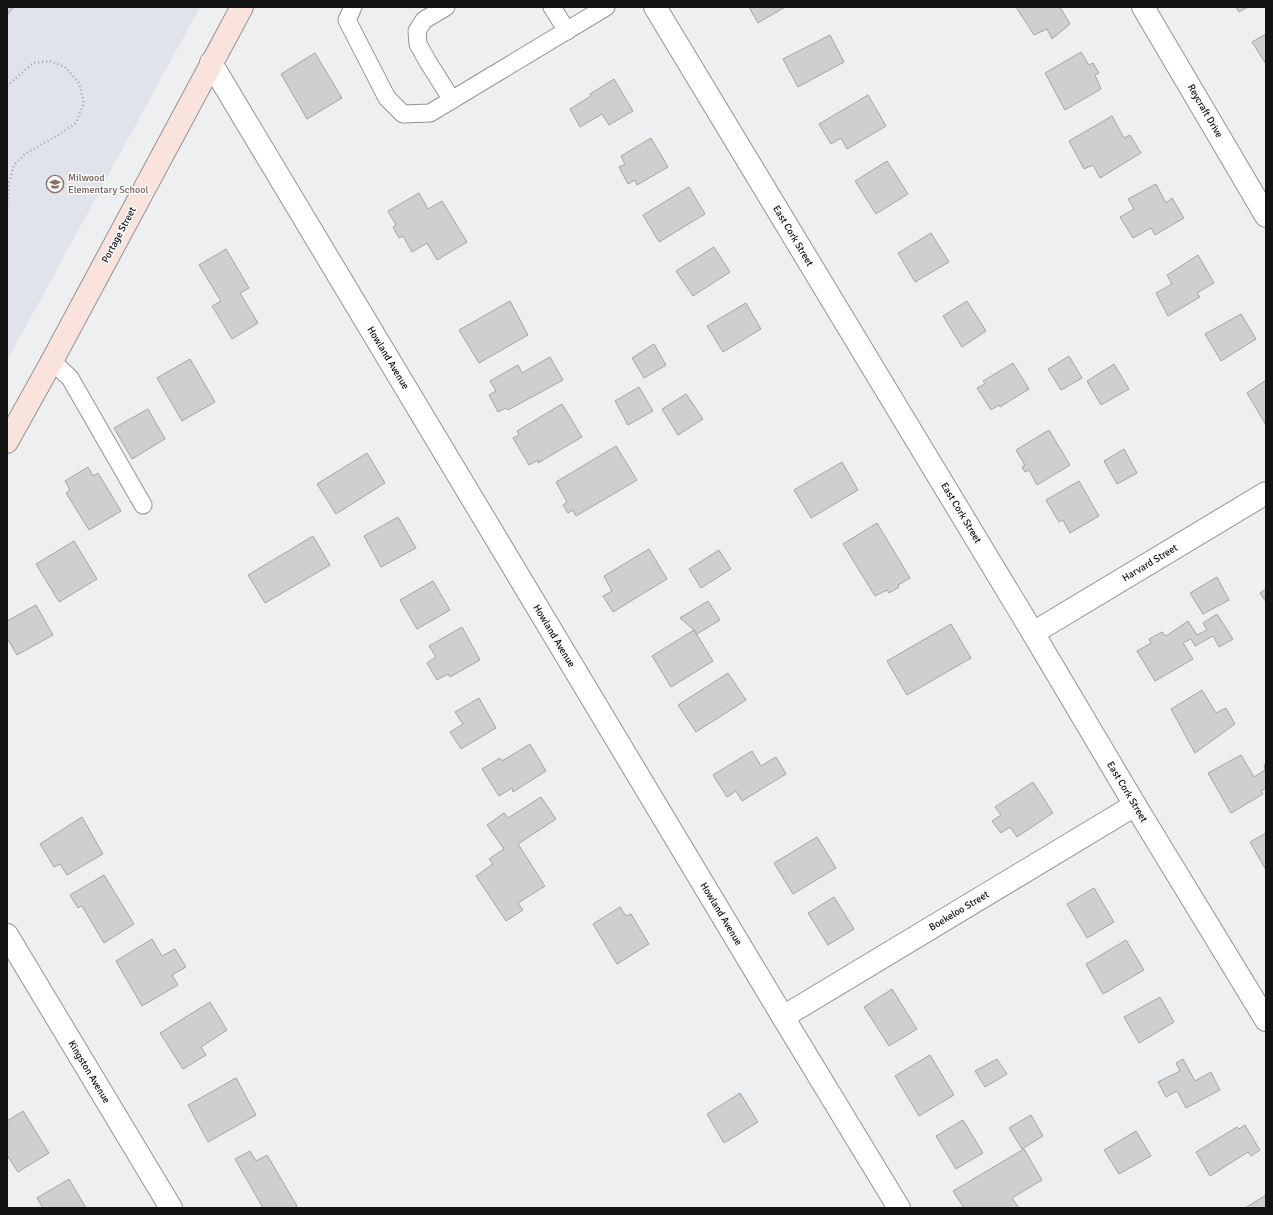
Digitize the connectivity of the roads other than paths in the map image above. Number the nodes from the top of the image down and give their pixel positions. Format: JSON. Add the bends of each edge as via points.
{"nodes":[{"id":1,"x":242,"y":7,"type":"edge"},
{"id":2,"x":353,"y":7,"type":"edge"},
{"id":3,"x":446,"y":7,"type":"edge"},
{"id":4,"x":552,"y":7,"type":"edge"},
{"id":5,"x":606,"y":7,"type":"edge"},
{"id":6,"x":655,"y":7,"type":"edge"},
{"id":7,"x":1143,"y":7,"type":"edge"},
{"id":8,"x":567,"y":31,"type":"junction"},
{"id":9,"x":211,"y":63,"type":"junction"},
{"id":10,"x":452,"y":100,"type":"junction"},
{"id":11,"x":1266,"y":216,"type":"edge"},
{"id":12,"x":52,"y":361,"type":"junction"},
{"id":13,"x":7,"y":442,"type":"edge"},
{"id":14,"x":1266,"y":493,"type":"edge"},
{"id":15,"x":143,"y":505,"type":"dead end"},
{"id":16,"x":1033,"y":633,"type":"junction"},
{"id":17,"x":1135,"y":805,"type":"junction"},
{"id":18,"x":7,"y":935,"type":"edge"},
{"id":19,"x":783,"y":1017,"type":"junction"},
{"id":20,"x":1266,"y":1020,"type":"edge"},
{"id":21,"x":171,"y":1208,"type":"edge"},
{"id":22,"x":899,"y":1208,"type":"edge"}],
"edges":[{"from":1,"to":9,"type":"main road","name":"Portage Street"},
{"from":2,"to":10,"type":"lane","via":[[347,20],[387,98],[403,114],[430,113]]},
{"from":3,"to":10,"type":"lane","via":[[424,20],[417,31],[418,44]]},
{"from":4,"to":8,"type":"lane"},
{"from":5,"to":8,"type":"lane"},
{"from":6,"to":16,"type":"street","name":"East Cork Street"},
{"from":7,"to":11,"type":"street","name":"Reycraft Drive"},
{"from":8,"to":10,"type":"lane"},
{"from":9,"to":12,"type":"main road","name":"Portage Street"},
{"from":9,"to":19,"type":"street","name":"Howland Avenue"},
{"from":12,"to":13,"type":"main road","name":"Portage Street"},
{"from":12,"to":15,"type":"lane","via":[[70,378]]},
{"from":14,"to":16,"type":"street","name":"Harvard Street"},
{"from":16,"to":17,"type":"street","name":"East Cork Street"},
{"from":17,"to":19,"type":"street","name":"Boekeloo Street"},
{"from":17,"to":20,"type":"street","name":"East Cork Street"},
{"from":18,"to":21,"type":"street","name":"Kingston Avenue"},
{"from":19,"to":22,"type":"street","name":"Howland Avenue"}]}
